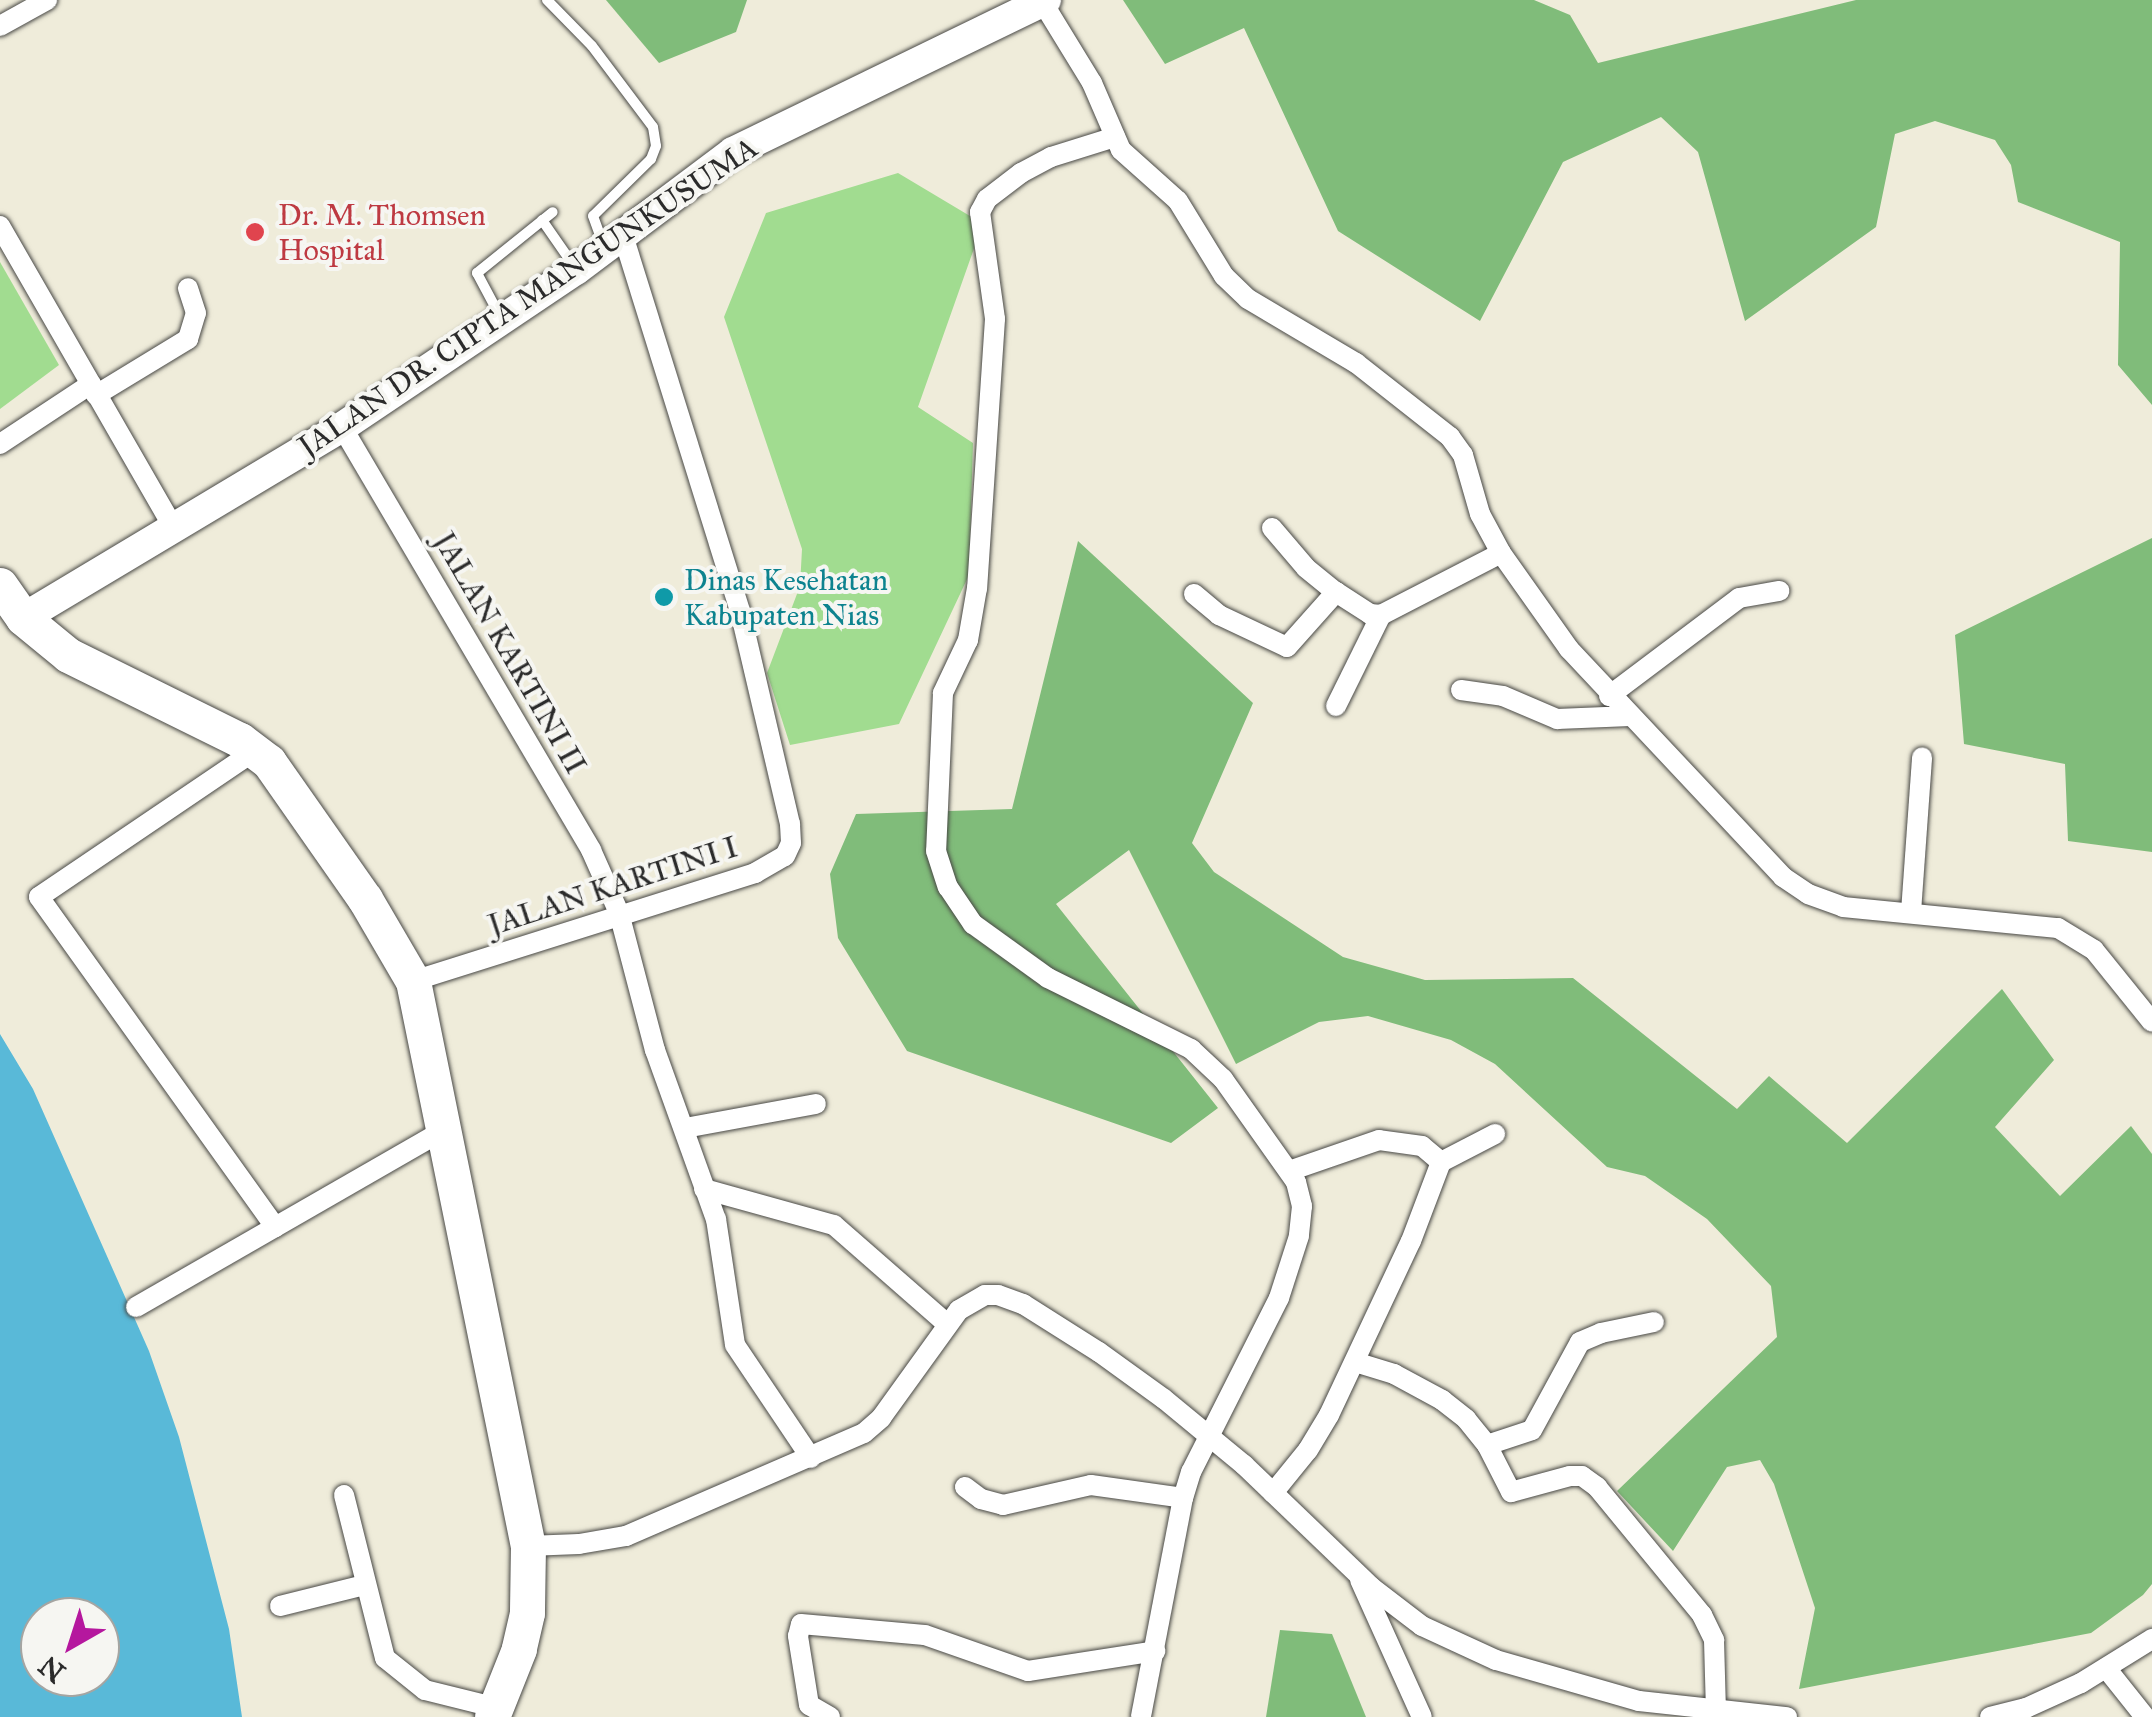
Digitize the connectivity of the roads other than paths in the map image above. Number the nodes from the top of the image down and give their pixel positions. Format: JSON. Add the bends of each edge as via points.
{"nodes":[{"id":1,"x":46,"y":0,"type":"edge"},
{"id":2,"x":547,"y":0,"type":"edge"},
{"id":3,"x":1045,"y":1,"type":"edge"},
{"id":4,"x":0,"y":26,"type":"edge"},
{"id":5,"x":1115,"y":137,"type":"junction"},
{"id":6,"x":553,"y":212,"type":"dead end"},
{"id":7,"x":542,"y":220,"type":"junction"},
{"id":8,"x":0,"y":226,"type":"edge"},
{"id":9,"x":615,"y":242,"type":"junction"},
{"id":10,"x":576,"y":270,"type":"junction"},
{"id":11,"x":188,"y":288,"type":"dead end"},
{"id":12,"x":502,"y":319,"type":"junction"},
{"id":13,"x":94,"y":389,"type":"junction"},
{"id":14,"x":342,"y":426,"type":"junction"},
{"id":15,"x":0,"y":444,"type":"edge"},
{"id":16,"x":174,"y":528,"type":"junction"},
{"id":17,"x":1272,"y":528,"type":"dead end"},
{"id":18,"x":1501,"y":554,"type":"junction"},
{"id":19,"x":0,"y":586,"type":"edge"},
{"id":20,"x":1336,"y":592,"type":"junction"},
{"id":21,"x":1779,"y":592,"type":"dead end"},
{"id":22,"x":1194,"y":594,"type":"dead end"},
{"id":23,"x":1382,"y":615,"type":"junction"},
{"id":24,"x":23,"y":618,"type":"junction"},
{"id":25,"x":1461,"y":690,"type":"dead end"},
{"id":26,"x":1609,"y":696,"type":"junction"},
{"id":27,"x":1336,"y":706,"type":"dead end"},
{"id":28,"x":1630,"y":716,"type":"junction"},
{"id":29,"x":256,"y":750,"type":"junction"},
{"id":30,"x":1922,"y":756,"type":"dead end"},
{"id":31,"x":1911,"y":912,"type":"junction"},
{"id":32,"x":618,"y":914,"type":"junction"},
{"id":33,"x":413,"y":981,"type":"junction"},
{"id":34,"x":2152,"y":1022,"type":"edge"},
{"id":35,"x":816,"y":1104,"type":"dead end"},
{"id":36,"x":685,"y":1128,"type":"junction"},
{"id":37,"x":442,"y":1131,"type":"junction"},
{"id":38,"x":1495,"y":1134,"type":"dead end"},
{"id":39,"x":1442,"y":1162,"type":"junction"},
{"id":40,"x":1289,"y":1171,"type":"junction"},
{"id":41,"x":704,"y":1189,"type":"junction"},
{"id":42,"x":275,"y":1227,"type":"junction"},
{"id":43,"x":136,"y":1307,"type":"dead end"},
{"id":44,"x":1654,"y":1322,"type":"dead end"},
{"id":45,"x":947,"y":1324,"type":"junction"},
{"id":46,"x":1355,"y":1362,"type":"junction"},
{"id":47,"x":1210,"y":1436,"type":"junction"},
{"id":48,"x":1487,"y":1445,"type":"junction"},
{"id":49,"x":812,"y":1458,"type":"junction"},
{"id":50,"x":965,"y":1487,"type":"dead end"},
{"id":51,"x":1272,"y":1493,"type":"junction"},
{"id":52,"x":344,"y":1496,"type":"dead end"},
{"id":53,"x":1183,"y":1498,"type":"junction"},
{"id":54,"x":528,"y":1546,"type":"junction"},
{"id":55,"x":1357,"y":1574,"type":"junction"},
{"id":56,"x":364,"y":1585,"type":"junction"},
{"id":57,"x":280,"y":1606,"type":"dead end"},
{"id":58,"x":2152,"y":1639,"type":"edge"},
{"id":59,"x":1155,"y":1651,"type":"junction"},
{"id":60,"x":2106,"y":1668,"type":"junction"},
{"id":61,"x":1716,"y":1711,"type":"junction"},
{"id":62,"x":494,"y":1712,"type":"edge"},
{"id":63,"x":830,"y":1717,"type":"edge"},
{"id":64,"x":1140,"y":1717,"type":"edge"},
{"id":65,"x":1422,"y":1717,"type":"edge"},
{"id":66,"x":1787,"y":1717,"type":"edge"},
{"id":67,"x":1990,"y":1717,"type":"edge"},
{"id":68,"x":2144,"y":1717,"type":"edge"}],
"edges":[{"from":1,"to":4,"type":"street"},
{"from":2,"to":9,"type":"lane","via":[[592,46],[653,127],[651,159],[593,216]]},
{"from":3,"to":5,"type":"street"},
{"from":3,"to":9,"type":"main road","name":"JALAN DR. CIPTA MANGUNKUSUMA","via":[[734,152]]},
{"from":5,"to":18,"type":"street","via":[[1132,164],[1178,201],[1224,276],[1248,298],[1356,363],[1450,437]]},
{"from":5,"to":40,"type":"street","via":[[1021,173],[980,212],[995,319],[978,588],[968,640],[943,693],[936,851],[948,887],[972,924],[1048,978],[1191,1048],[1223,1078]]},
{"from":6,"to":7,"type":"lane"},
{"from":7,"to":10,"type":"lane"},
{"from":7,"to":12,"type":"lane","via":[[478,273]]},
{"from":8,"to":13,"type":"street"},
{"from":9,"to":10,"type":"main road","name":"JALAN DR. CIPTA MANGUNKUSUMA"},
{"from":9,"to":32,"type":"street","name":"JALAN KARTINI I","via":[[740,611],[790,824],[785,856],[755,873]]},
{"from":10,"to":12,"type":"main road","name":"JALAN DR. CIPTA MANGUNKUSUMA"},
{"from":11,"to":13,"type":"street","via":[[196,313],[188,339]]},
{"from":12,"to":14,"type":"main road","name":"JALAN DR. CIPTA MANGUNKUSUMA"},
{"from":13,"to":15,"type":"street"},
{"from":13,"to":16,"type":"street"},
{"from":14,"to":16,"type":"main road","name":"JALAN DR. CIPTA MANGUNKUSUMA"},
{"from":14,"to":32,"type":"street","name":"JALAN KARTINI II","via":[[591,850]]},
{"from":16,"to":24,"type":"main road","name":"JALAN DR. CIPTA MANGUNKUSUMA"},
{"from":17,"to":20,"type":"street"},
{"from":18,"to":23,"type":"street"},
{"from":18,"to":26,"type":"street"},
{"from":19,"to":24,"type":"highway"},
{"from":20,"to":22,"type":"street","via":[[1287,647],[1220,615]]},
{"from":20,"to":23,"type":"street"},
{"from":21,"to":26,"type":"street","via":[[1739,598]]},
{"from":23,"to":27,"type":"street"},
{"from":24,"to":29,"type":"highway","via":[[68,656]]},
{"from":25,"to":28,"type":"street","via":[[1503,696],[1557,719]]},
{"from":26,"to":28,"type":"street"},
{"from":28,"to":31,"type":"street","via":[[1783,877],[1842,907]]},
{"from":29,"to":33,"type":"highway","via":[[365,900]]},
{"from":29,"to":42,"type":"street","via":[[39,897]]},
{"from":30,"to":31,"type":"street"},
{"from":31,"to":34,"type":"street","via":[[2068,932],[2094,950]]},
{"from":32,"to":33,"type":"street","name":"JALAN KARTINI I"},
{"from":32,"to":36,"type":"street","name":"JALAN KARTINI II","via":[[655,1050]]},
{"from":33,"to":37,"type":"highway"},
{"from":35,"to":36,"type":"street"},
{"from":36,"to":41,"type":"street","name":"JALAN KARTINI II"},
{"from":37,"to":42,"type":"street"},
{"from":37,"to":54,"type":"highway"},
{"from":38,"to":39,"type":"street"},
{"from":39,"to":40,"type":"street","via":[[1422,1146],[1379,1140]]},
{"from":39,"to":46,"type":"street"},
{"from":40,"to":47,"type":"street","via":[[1302,1206],[1299,1236],[1279,1298]]},
{"from":41,"to":45,"type":"street","via":[[834,1225]]},
{"from":41,"to":49,"type":"street","name":"JALAN KARTINI II","via":[[716,1219],[735,1345]]},
{"from":42,"to":43,"type":"street"},
{"from":44,"to":48,"type":"street","via":[[1580,1342],[1532,1430]]},
{"from":45,"to":47,"type":"street","via":[[985,1296],[1022,1304]]},
{"from":45,"to":49,"type":"street","via":[[881,1418]]},
{"from":46,"to":48,"type":"street","via":[[1442,1400]]},
{"from":46,"to":51,"type":"street","via":[[1308,1450]]},
{"from":47,"to":51,"type":"street"},
{"from":47,"to":53,"type":"street"},
{"from":48,"to":61,"type":"street","via":[[1511,1492],[1570,1476],[1597,1488],[1702,1615],[1714,1640]]},
{"from":49,"to":54,"type":"street","via":[[626,1536]]},
{"from":50,"to":53,"type":"street","via":[[1003,1504],[1091,1485]]},
{"from":51,"to":55,"type":"street"},
{"from":52,"to":56,"type":"street"},
{"from":53,"to":59,"type":"street"},
{"from":54,"to":62,"type":"highway","via":[[520,1649]]},
{"from":55,"to":61,"type":"street","via":[[1422,1626],[1496,1660],[1638,1702]]},
{"from":55,"to":65,"type":"street"},
{"from":56,"to":57,"type":"street"},
{"from":56,"to":62,"type":"street","via":[[395,1671],[442,1697]]},
{"from":58,"to":60,"type":"street"},
{"from":59,"to":63,"type":"street","via":[[1028,1671],[926,1634],[801,1624],[809,1704]]},
{"from":59,"to":64,"type":"street"},
{"from":60,"to":67,"type":"street","via":[[2026,1708]]},
{"from":60,"to":68,"type":"street"},
{"from":61,"to":66,"type":"street"}]}
